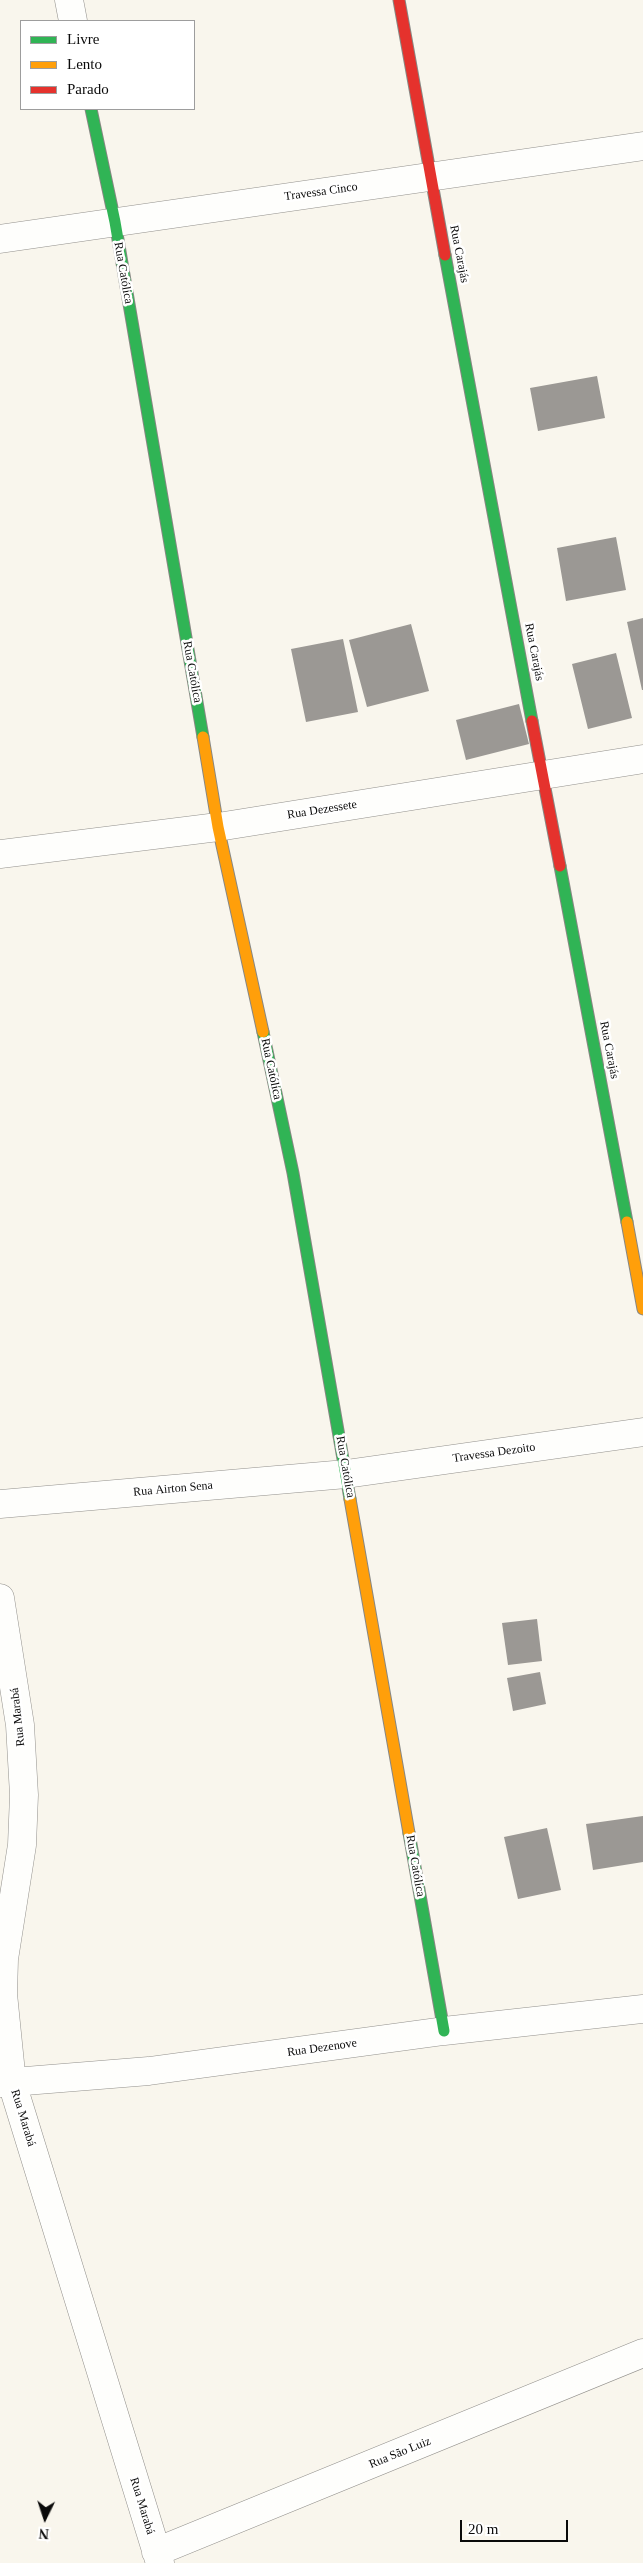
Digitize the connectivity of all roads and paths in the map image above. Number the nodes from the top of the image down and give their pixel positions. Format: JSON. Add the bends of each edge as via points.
{"nodes":[{"id":1,"x":69,"y":0,"type":"edge"},
{"id":2,"x":399,"y":0,"type":"edge"},
{"id":3,"x":74,"y":20,"type":"edge"},
{"id":4,"x":91,"y":110,"type":"edge"},
{"id":5,"x":643,"y":146,"type":"edge"},
{"id":6,"x":430,"y":176,"type":"junction"},
{"id":7,"x":115,"y":222,"type":"junction"},
{"id":8,"x":0,"y":239,"type":"edge"},
{"id":9,"x":643,"y":759,"type":"edge"},
{"id":10,"x":543,"y":776,"type":"junction"},
{"id":11,"x":218,"y":827,"type":"junction"},
{"id":12,"x":0,"y":854,"type":"edge"},
{"id":13,"x":643,"y":1309,"type":"edge"},
{"id":14,"x":643,"y":1432,"type":"edge"},
{"id":15,"x":346,"y":1474,"type":"junction"},
{"id":16,"x":0,"y":1504,"type":"edge"},
{"id":17,"x":0,"y":1598,"type":"edge"},
{"id":18,"x":643,"y":2009,"type":"edge"},
{"id":19,"x":444,"y":2031,"type":"junction"},
{"id":20,"x":6,"y":2083,"type":"edge"},
{"id":21,"x":643,"y":2353,"type":"edge"},
{"id":22,"x":158,"y":2558,"type":"edge"}],
"edges":[{"from":1,"to":3,"type":"street"},
{"from":2,"to":6,"type":"street","name":"Rua Carajás"},
{"from":4,"to":7,"type":"street","name":"Rua Católica"},
{"from":5,"to":6,"type":"street","name":"Travessa Cinco"},
{"from":6,"to":7,"type":"street","name":"Travessa Cinco"},
{"from":6,"to":10,"type":"street","name":"Rua Carajás"},
{"from":7,"to":8,"type":"street","name":"Travessa Cinco"},
{"from":7,"to":11,"type":"street","name":"Rua Católica"},
{"from":9,"to":10,"type":"street","name":"Rua Dezessete"},
{"from":10,"to":11,"type":"street","name":"Rua Dezessete"},
{"from":10,"to":13,"type":"street","name":"Rua Carajás"},
{"from":11,"to":12,"type":"street","name":"Rua Dezessete"},
{"from":11,"to":15,"type":"street","name":"Rua Católica","via":[[293,1173]]},
{"from":14,"to":15,"type":"street","name":"Travessa Dezoito"},
{"from":15,"to":16,"type":"street","name":"Rua Airton Sena"},
{"from":15,"to":19,"type":"street","name":"Rua Católica"},
{"from":17,"to":20,"type":"street","name":"Rua Marabá","via":[[20,1725],[24,1795],[22,1845],[4,1959]]},
{"from":18,"to":19,"type":"street","name":"Rua Dezenove"},
{"from":19,"to":20,"type":"street","name":"Rua Dezenove","via":[[149,2071]]},
{"from":20,"to":22,"type":"street","name":"Rua Marabá"},
{"from":21,"to":22,"type":"street","name":"Rua São Luiz"}]}
